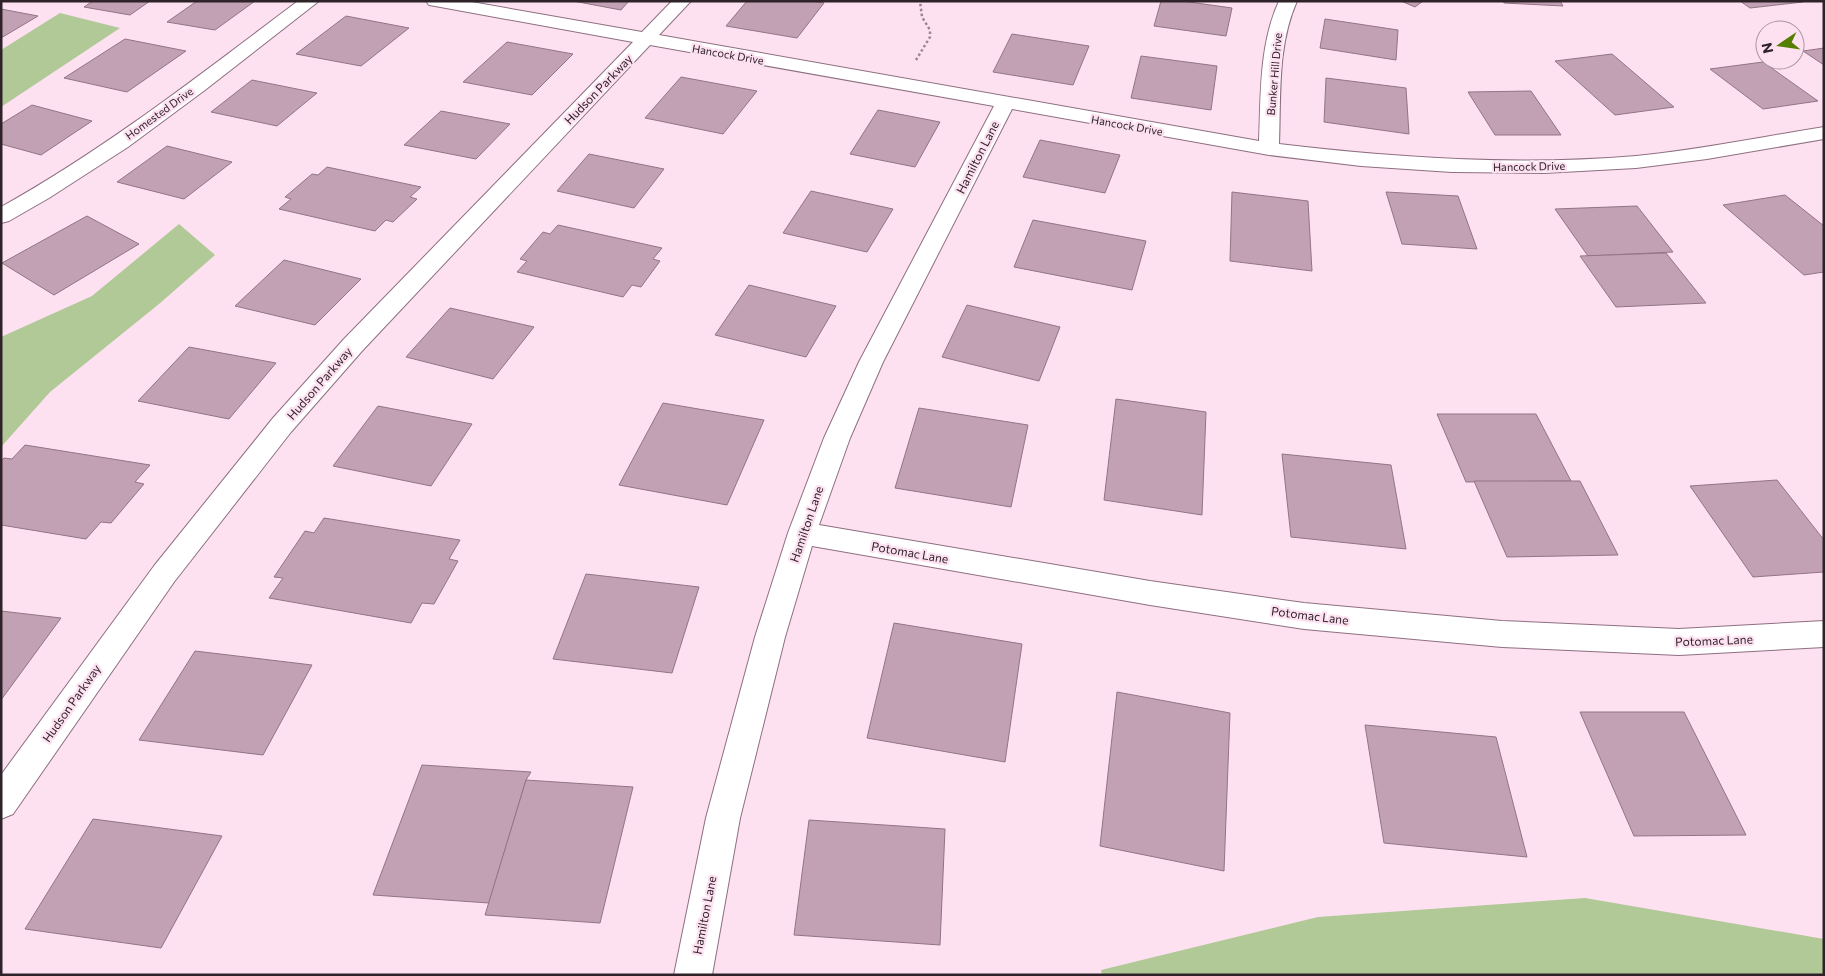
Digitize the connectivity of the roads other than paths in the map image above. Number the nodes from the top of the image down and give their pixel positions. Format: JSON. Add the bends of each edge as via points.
{"nodes":[{"id":1,"x":310,"y":1,"type":"edge"},
{"id":2,"x":435,"y":1,"type":"edge"},
{"id":3,"x":682,"y":1,"type":"edge"},
{"id":4,"x":1288,"y":1,"type":"edge"},
{"id":5,"x":645,"y":40,"type":"junction"},
{"id":6,"x":1005,"y":104,"type":"junction"},
{"id":7,"x":1824,"y":133,"type":"edge"},
{"id":8,"x":1269,"y":149,"type":"junction"},
{"id":9,"x":1,"y":216,"type":"edge"},
{"id":10,"x":802,"y":533,"type":"junction"},
{"id":11,"x":1824,"y":634,"type":"edge"},
{"id":12,"x":1,"y":802,"type":"edge"},
{"id":13,"x":693,"y":975,"type":"edge"}],
"edges":[{"from":1,"to":9,"type":"street","name":"Homested Drive","via":[[138,129],[69,176]]},
{"from":2,"to":5,"type":"street","name":"Hancock Drive"},
{"from":3,"to":5,"type":"street","name":"Hudson Parkway"},
{"from":4,"to":8,"type":"street","name":"Bunker Hill Drive","via":[[1275,42]]},
{"from":5,"to":6,"type":"street","name":"Hancock Drive"},
{"from":5,"to":12,"type":"street","name":"Hudson Parkway","via":[[353,345],[282,425],[164,574]]},
{"from":6,"to":8,"type":"street","name":"Hancock Drive"},
{"from":6,"to":10,"type":"street","name":"Hamilton Lane","via":[[871,362],[837,438]]},
{"from":7,"to":8,"type":"street","name":"Hancock Drive","via":[[1637,162],[1513,167],[1372,162]]},
{"from":10,"to":11,"type":"street","name":"Potomac Lane","via":[[1150,593],[1314,617],[1502,634],[1679,642]]},
{"from":10,"to":13,"type":"street","name":"Hamilton Lane","via":[[770,637],[722,818]]}]}
